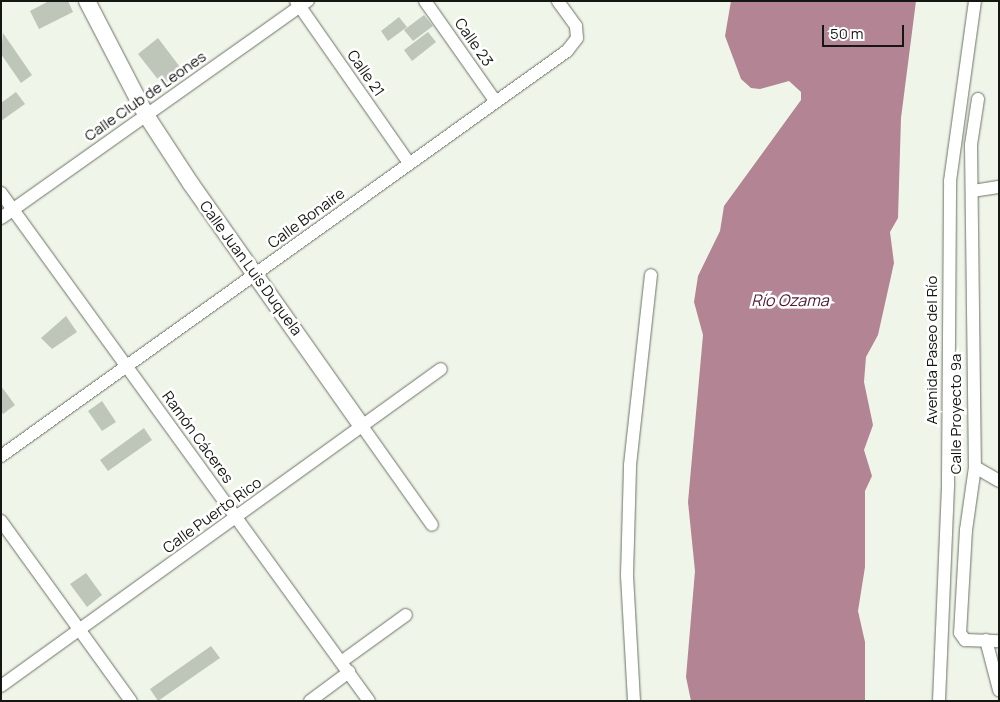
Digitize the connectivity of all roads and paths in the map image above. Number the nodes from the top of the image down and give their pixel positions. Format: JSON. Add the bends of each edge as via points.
{"nodes":[{"id":1,"x":87,"y":1,"type":"edge"},
{"id":2,"x":425,"y":1,"type":"edge"},
{"id":3,"x":558,"y":1,"type":"edge"},
{"id":4,"x":975,"y":1,"type":"edge"},
{"id":5,"x":302,"y":3,"type":"edge"},
{"id":6,"x":978,"y":99,"type":"dead end"},
{"id":7,"x":496,"y":102,"type":"junction"},
{"id":8,"x":146,"y":115,"type":"junction"},
{"id":9,"x":409,"y":163,"type":"junction"},
{"id":10,"x":999,"y":187,"type":"edge"},
{"id":11,"x":973,"y":191,"type":"junction"},
{"id":12,"x":1,"y":192,"type":"edge"},
{"id":13,"x":13,"y":210,"type":"junction"},
{"id":14,"x":1,"y":218,"type":"edge"},
{"id":15,"x":257,"y":274,"type":"junction"},
{"id":16,"x":651,"y":275,"type":"dead end"},
{"id":17,"x":126,"y":366,"type":"junction"},
{"id":18,"x":442,"y":370,"type":"dead end"},
{"id":19,"x":362,"y":426,"type":"junction"},
{"id":20,"x":1,"y":456,"type":"edge"},
{"id":21,"x":975,"y":467,"type":"junction"},
{"id":22,"x":999,"y":481,"type":"edge"},
{"id":23,"x":237,"y":517,"type":"junction"},
{"id":24,"x":1,"y":521,"type":"edge"},
{"id":25,"x":432,"y":525,"type":"dead end"},
{"id":26,"x":406,"y":615,"type":"dead end"},
{"id":27,"x":80,"y":630,"type":"junction"},
{"id":28,"x":992,"y":640,"type":"edge"},
{"id":29,"x":345,"y":667,"type":"junction"},
{"id":30,"x":1,"y":686,"type":"edge"},
{"id":31,"x":999,"y":690,"type":"edge"},
{"id":32,"x":131,"y":701,"type":"edge"},
{"id":33,"x":310,"y":701,"type":"edge"},
{"id":34,"x":370,"y":701,"type":"edge"},
{"id":35,"x":634,"y":701,"type":"edge"},
{"id":36,"x":939,"y":701,"type":"edge"}],
"edges":[{"from":1,"to":8,"type":"main road","name":"Calle Juan Luis Duquela"},
{"from":2,"to":7,"type":"street","name":"Calle 23"},
{"from":3,"to":7,"type":"street","name":"Calle Bonaire","via":[[576,26],[577,38],[567,51]]},
{"from":4,"to":36,"type":"street","name":"Avenida Paseo del Río","via":[[950,181],[948,482]]},
{"from":5,"to":8,"type":"street","name":"Calle Club de Leones"},
{"from":5,"to":9,"type":"street","name":"Calle 21"},
{"from":6,"to":11,"type":"street","name":"Calle Proyecto 9a","via":[[971,145]]},
{"from":7,"to":9,"type":"street","name":"Calle Bonaire"},
{"from":8,"to":13,"type":"street","name":"Calle Club de Leones"},
{"from":8,"to":15,"type":"main road","name":"Calle Juan Luis Duquela"},
{"from":9,"to":15,"type":"street","name":"Calle Bonaire"},
{"from":10,"to":11,"type":"street"},
{"from":11,"to":21,"type":"street","name":"Calle Proyecto 9a"},
{"from":12,"to":13,"type":"street","name":"Ramón Cáceres"},
{"from":13,"to":14,"type":"street","name":"Calle Club de Leones"},
{"from":13,"to":17,"type":"street","name":"Ramón Cáceres"},
{"from":15,"to":17,"type":"street","name":"Calle Bonaire"},
{"from":15,"to":19,"type":"main road","name":"Calle Juan Luis Duquela"},
{"from":16,"to":35,"type":"street","via":[[630,465],[626,575]]},
{"from":17,"to":20,"type":"street","name":"Calle Bonaire"},
{"from":17,"to":23,"type":"street","name":"Ramón Cáceres"},
{"from":18,"to":19,"type":"street","name":"Calle Puerto Rico"},
{"from":19,"to":23,"type":"street","name":"Calle Puerto Rico"},
{"from":19,"to":25,"type":"street","name":"Calle Juan Luis Duquela"},
{"from":21,"to":22,"type":"street"},
{"from":21,"to":28,"type":"street","name":"Calle Proyecto 9a","via":[[966,530],[961,637]]},
{"from":23,"to":27,"type":"street","name":"Calle Puerto Rico"},
{"from":23,"to":29,"type":"street","name":"Ramón Cáceres"},
{"from":24,"to":27,"type":"street"},
{"from":26,"to":29,"type":"street"},
{"from":27,"to":30,"type":"street","name":"Calle Puerto Rico"},
{"from":27,"to":32,"type":"street"},
{"from":28,"to":31,"type":"street"},
{"from":29,"to":33,"type":"street"},
{"from":29,"to":34,"type":"street","name":"Ramón Cáceres"}]}
